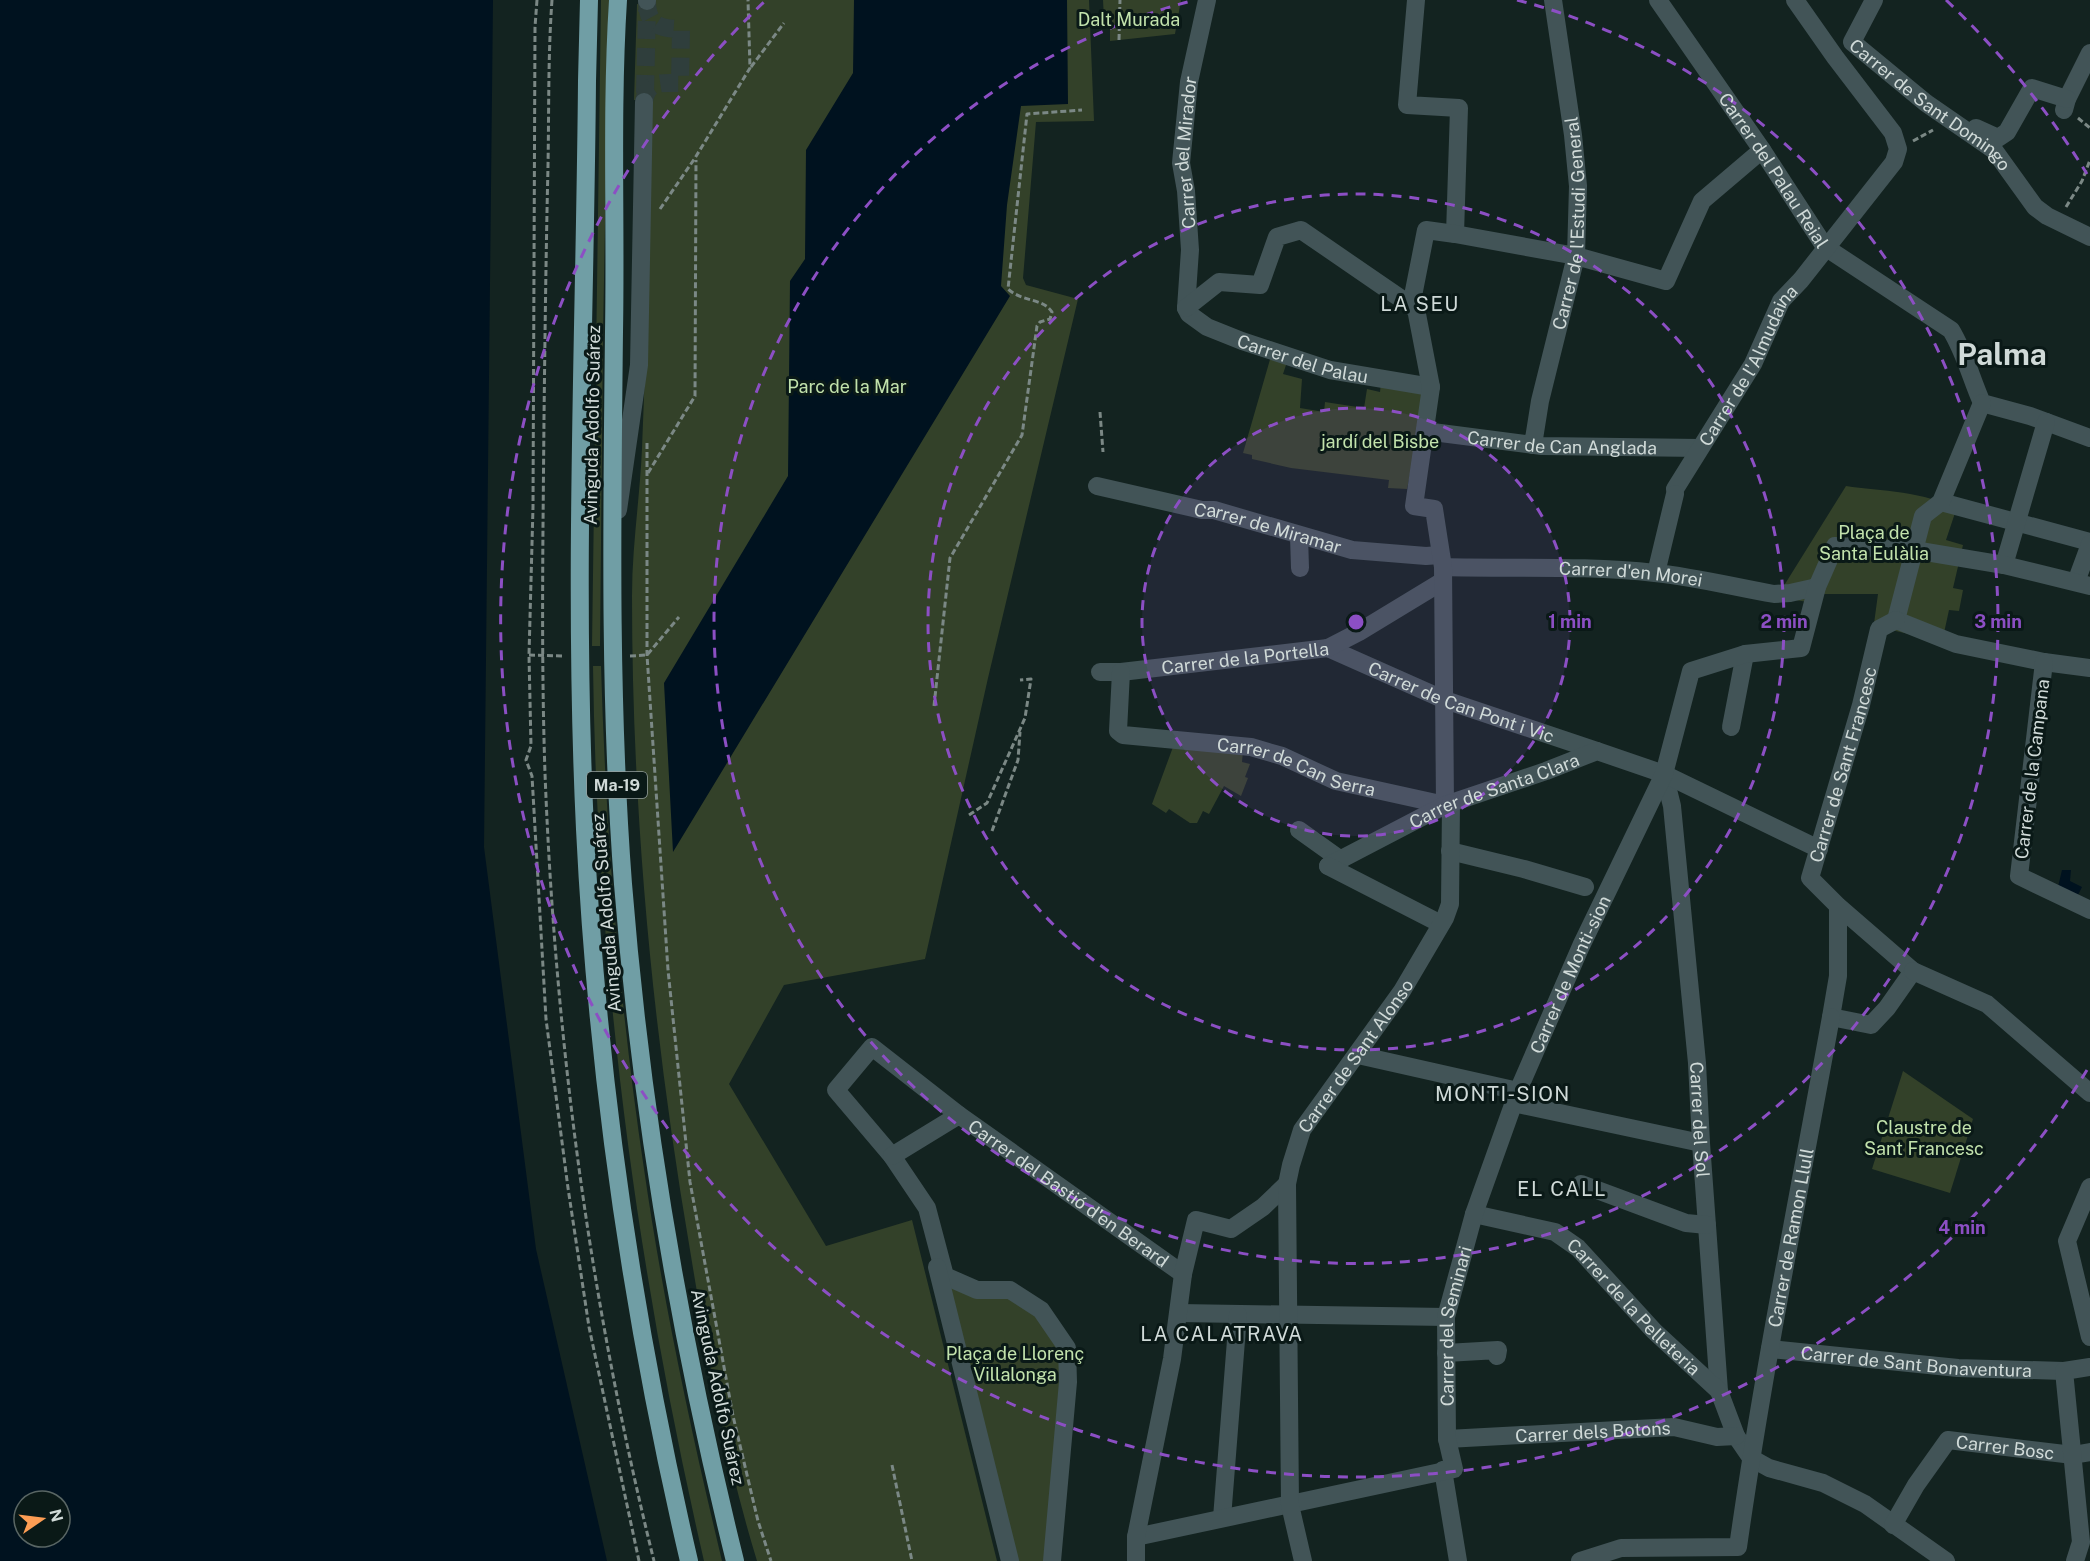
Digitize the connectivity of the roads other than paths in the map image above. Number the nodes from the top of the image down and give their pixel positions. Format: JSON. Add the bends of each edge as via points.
{"nodes":[{"id":1,"x":589,"y":0,"type":"edge"},
{"id":2,"x":618,"y":0,"type":"edge"},
{"id":3,"x":1207,"y":0,"type":"edge"},
{"id":4,"x":1416,"y":0,"type":"edge"},
{"id":5,"x":1552,"y":0,"type":"edge"},
{"id":6,"x":1658,"y":0,"type":"edge"},
{"id":7,"x":1795,"y":0,"type":"edge"},
{"id":8,"x":1874,"y":0,"type":"edge"},
{"id":9,"x":2090,"y":52,"type":"edge"},
{"id":10,"x":644,"y":102,"type":"tunnel mouth"},
{"id":11,"x":1946,"y":124,"type":"junction"},
{"id":12,"x":1762,"y":150,"type":"junction"},
{"id":13,"x":1455,"y":234,"type":"junction"},
{"id":14,"x":2090,"y":237,"type":"edge"},
{"id":15,"x":1825,"y":247,"type":"junction"},
{"id":16,"x":1576,"y":256,"type":"junction"},
{"id":17,"x":1411,"y":306,"type":"junction"},
{"id":18,"x":1186,"y":308,"type":"junction"},
{"id":19,"x":1431,"y":387,"type":"junction"},
{"id":20,"x":1982,"y":403,"type":"junction"},
{"id":21,"x":2046,"y":422,"type":"junction"},
{"id":22,"x":1425,"y":431,"type":"junction"},
{"id":23,"x":2090,"y":438,"type":"edge"},
{"id":24,"x":1533,"y":445,"type":"junction"},
{"id":25,"x":1700,"y":448,"type":"junction"},
{"id":26,"x":1097,"y":486,"type":"dead end"},
{"id":27,"x":1941,"y":502,"type":"junction"},
{"id":28,"x":2016,"y":522,"type":"junction"},
{"id":29,"x":1299,"y":536,"type":"junction"},
{"id":30,"x":2090,"y":543,"type":"edge"},
{"id":31,"x":1914,"y":550,"type":"junction"},
{"id":32,"x":612,"y":553,"type":"junction"},
{"id":33,"x":2004,"y":565,"type":"junction"},
{"id":34,"x":1300,"y":568,"type":"dead end"},
{"id":35,"x":1442,"y":568,"type":"junction"},
{"id":36,"x":1656,"y":573,"type":"junction"},
{"id":37,"x":2083,"y":584,"type":"edge"},
{"id":38,"x":1816,"y":587,"type":"junction"},
{"id":39,"x":1896,"y":620,"type":"junction"},
{"id":40,"x":1328,"y":648,"type":"junction"},
{"id":41,"x":1745,"y":654,"type":"junction"},
{"id":42,"x":2044,"y":662,"type":"junction"},
{"id":43,"x":2090,"y":668,"type":"edge"},
{"id":44,"x":1100,"y":672,"type":"dead end"},
{"id":45,"x":1121,"y":672,"type":"junction"},
{"id":46,"x":1445,"y":700,"type":"junction"},
{"id":47,"x":1731,"y":727,"type":"dead end"},
{"id":48,"x":1597,"y":751,"type":"junction"},
{"id":49,"x":1664,"y":774,"type":"junction"},
{"id":50,"x":1448,"y":804,"type":"junction"},
{"id":51,"x":1299,"y":830,"type":"dead end"},
{"id":52,"x":1819,"y":849,"type":"junction"},
{"id":53,"x":1450,"y":851,"type":"junction"},
{"id":54,"x":1334,"y":863,"type":"junction"},
{"id":55,"x":1586,"y":887,"type":"dead end"},
{"id":56,"x":1838,"y":906,"type":"junction"},
{"id":57,"x":2090,"y":910,"type":"edge"},
{"id":58,"x":1441,"y":924,"type":"junction"},
{"id":59,"x":1913,"y":971,"type":"junction"},
{"id":60,"x":1831,"y":1017,"type":"junction"},
{"id":61,"x":1358,"y":1055,"type":"junction"},
{"id":62,"x":2089,"y":1089,"type":"edge"},
{"id":63,"x":1515,"y":1097,"type":"junction"},
{"id":64,"x":959,"y":1115,"type":"junction"},
{"id":65,"x":1701,"y":1143,"type":"junction"},
{"id":66,"x":892,"y":1156,"type":"junction"},
{"id":67,"x":1287,"y":1184,"type":"junction"},
{"id":68,"x":1581,"y":1184,"type":"dead end"},
{"id":69,"x":2090,"y":1187,"type":"edge"},
{"id":70,"x":922,"y":1210,"type":"dead end"},
{"id":71,"x":1474,"y":1214,"type":"junction"},
{"id":72,"x":1707,"y":1225,"type":"junction"},
{"id":73,"x":1183,"y":1274,"type":"junction"},
{"id":74,"x":1179,"y":1313,"type":"junction"},
{"id":75,"x":1238,"y":1314,"type":"junction"},
{"id":76,"x":1287,"y":1315,"type":"junction"},
{"id":77,"x":1446,"y":1317,"type":"junction"},
{"id":78,"x":2090,"y":1337,"type":"edge"},
{"id":79,"x":1770,"y":1349,"type":"junction"},
{"id":80,"x":1446,"y":1353,"type":"junction"},
{"id":81,"x":1497,"y":1356,"type":"dead end"},
{"id":82,"x":2090,"y":1367,"type":"edge"},
{"id":83,"x":2064,"y":1371,"type":"junction"},
{"id":84,"x":1719,"y":1392,"type":"junction"},
{"id":85,"x":1736,"y":1436,"type":"junction"},
{"id":86,"x":1447,"y":1439,"type":"junction"},
{"id":87,"x":2081,"y":1454,"type":"edge"},
{"id":88,"x":1751,"y":1458,"type":"junction"},
{"id":89,"x":1448,"y":1470,"type":"junction"},
{"id":90,"x":1290,"y":1505,"type":"junction"},
{"id":91,"x":1222,"y":1518,"type":"junction"},
{"id":92,"x":1893,"y":1525,"type":"junction"},
{"id":93,"x":1136,"y":1537,"type":"junction"},
{"id":94,"x":2086,"y":1541,"type":"edge"},
{"id":95,"x":688,"y":1561,"type":"edge"},
{"id":96,"x":735,"y":1561,"type":"edge"},
{"id":97,"x":1010,"y":1561,"type":"edge"},
{"id":98,"x":1052,"y":1561,"type":"edge"},
{"id":99,"x":1136,"y":1561,"type":"edge"},
{"id":100,"x":1303,"y":1561,"type":"edge"},
{"id":101,"x":1458,"y":1561,"type":"edge"},
{"id":102,"x":1580,"y":1561,"type":"edge"},
{"id":103,"x":1946,"y":1561,"type":"edge"},
{"id":104,"x":2075,"y":1561,"type":"edge"}],
"edges":[{"from":1,"to":95,"type":"highway","name":"Avinguda Adolfo Suárez","number":"Ma-19","via":[[580,644],[585,832],[601,1032],[618,1171],[649,1370]]},
{"from":2,"to":32,"type":"highway","name":"Avinguda Adolfo Suárez","number":"Ma-19"},
{"from":3,"to":18,"type":"street","name":"Carrer del Mirador","via":[[1189,82],[1181,163],[1190,250]]},
{"from":4,"to":13,"type":"street","via":[[1407,105],[1459,108]]},
{"from":5,"to":16,"type":"street","name":"Carrer de l'Estudi General","via":[[1578,186]]},
{"from":6,"to":12,"type":"street","name":"Carrer del Palau Reial"},
{"from":7,"to":15,"type":"street","name":"Carrer de l'Almudaina","via":[[1893,133],[1898,149],[1894,162]]},
{"from":8,"to":11,"type":"street","name":"Carrer de Sant Domingo","via":[[1852,42]]},
{"from":9,"to":11,"type":"street","via":[[2065,104],[2032,88],[2007,132],[1998,138],[1972,126]]},
{"from":10,"to":32,"type":"street","via":[[639,364]]},
{"from":11,"to":14,"type":"street","name":"Carrer de Sant Domingo","via":[[1994,150],[2036,207]]},
{"from":12,"to":15,"type":"street","name":"Carrer del Palau Reial"},
{"from":12,"to":16,"type":"street","via":[[1702,201],[1666,281]]},
{"from":13,"to":16,"type":"street"},
{"from":13,"to":17,"type":"street","via":[[1426,230]]},
{"from":15,"to":20,"type":"street","name":"Carrer del Palau Reial","via":[[1951,330],[1963,349]]},
{"from":15,"to":25,"type":"street","name":"Carrer de l'Almudaina","via":[[1780,301],[1753,363]]},
{"from":16,"to":24,"type":"street","name":"Carrer de l'Estudi General"},
{"from":17,"to":18,"type":"street","via":[[1301,230],[1277,237],[1260,285],[1219,282]]},
{"from":17,"to":19,"type":"street","via":[[1416,309]]},
{"from":18,"to":19,"type":"street","name":"Carrer del Palau","via":[[1207,327],[1319,366]]},
{"from":19,"to":22,"type":"street"},
{"from":20,"to":21,"type":"street"},
{"from":20,"to":27,"type":"street"},
{"from":21,"to":23,"type":"street"},
{"from":21,"to":28,"type":"street"},
{"from":22,"to":24,"type":"street","name":"Carrer de Can Anglada"},
{"from":22,"to":35,"type":"street","name":"Carrer de Sant Alonso","via":[[1414,506],[1434,509]]},
{"from":24,"to":25,"type":"street","name":"Carrer de Can Anglada"},
{"from":25,"to":36,"type":"street","name":"Carrer de l'Almudaina","via":[[1675,491]]},
{"from":26,"to":29,"type":"street","name":"Carrer de Miramar","via":[[1214,510],[1277,526]]},
{"from":27,"to":28,"type":"street"},
{"from":27,"to":31,"type":"street","via":[[1923,516]]},
{"from":28,"to":30,"type":"street"},
{"from":28,"to":33,"type":"street"},
{"from":29,"to":34,"type":"street"},
{"from":29,"to":35,"type":"street","name":"Carrer de Miramar","via":[[1352,550],[1426,556]]},
{"from":30,"to":37,"type":"street"},
{"from":31,"to":33,"type":"street"},
{"from":31,"to":38,"type":"street","via":[[1835,546]]},
{"from":31,"to":39,"type":"street"},
{"from":32,"to":96,"type":"highway","name":"Avinguda Adolfo Suárez","number":"Ma-19","via":[[613,692],[620,829],[639,1046],[677,1298]]},
{"from":33,"to":37,"type":"street"},
{"from":35,"to":36,"type":"street","name":"Carrer d'en Morei","via":[[1584,568]]},
{"from":35,"to":40,"type":"street","name":"Carrer de la Portella","via":[[1359,632]]},
{"from":35,"to":46,"type":"street","name":"Carrer de Sant Alonso"},
{"from":36,"to":38,"type":"street","name":"Carrer d'en Morei","via":[[1773,594]]},
{"from":38,"to":41,"type":"street","via":[[1801,648]]},
{"from":39,"to":42,"type":"street","via":[[1956,644]]},
{"from":39,"to":52,"type":"street","name":"Carrer de Sant Francesc","via":[[1879,629]]},
{"from":40,"to":45,"type":"street","name":"Carrer de la Portella"},
{"from":40,"to":46,"type":"street","name":"Carrer de Can Pont i Vic"},
{"from":41,"to":47,"type":"street"},
{"from":41,"to":49,"type":"street","name":"Carrer de Monti-sion","via":[[1691,671]]},
{"from":42,"to":43,"type":"street"},
{"from":42,"to":57,"type":"street","name":"Carrer de la Campana","via":[[2019,876]]},
{"from":44,"to":45,"type":"street","name":"Carrer de la Portella"},
{"from":45,"to":50,"type":"street","name":"Carrer de Can Serra","via":[[1118,731],[1123,735],[1251,747],[1282,756],[1336,782]]},
{"from":46,"to":48,"type":"street","name":"Carrer de Can Pont i Vic"},
{"from":46,"to":50,"type":"street","name":"Carrer de Sant Alonso"},
{"from":48,"to":49,"type":"street","name":"Carrer de Santa Clara"},
{"from":48,"to":50,"type":"street","name":"Carrer de Santa Clara"},
{"from":49,"to":52,"type":"street","name":"Carrer de Santa Clara"},
{"from":49,"to":63,"type":"street","name":"Carrer de Monti-sion","via":[[1581,946]]},
{"from":49,"to":65,"type":"street","name":"Carrer del Sol","via":[[1672,806]]},
{"from":50,"to":53,"type":"street","name":"Carrer de Sant Alonso"},
{"from":50,"to":54,"type":"street","name":"Carrer de Santa Clara"},
{"from":51,"to":54,"type":"street"},
{"from":52,"to":56,"type":"street","name":"Carrer de Sant Francesc","via":[[1810,878]]},
{"from":53,"to":55,"type":"street"},
{"from":53,"to":58,"type":"street","name":"Carrer de Sant Alonso","via":[[1450,904]]},
{"from":54,"to":58,"type":"street"},
{"from":56,"to":59,"type":"street"},
{"from":56,"to":60,"type":"street","name":"Carrer de Ramon Llull","via":[[1838,976]]},
{"from":58,"to":61,"type":"street","name":"Carrer de Sant Alonso"},
{"from":59,"to":60,"type":"street","via":[[1871,1025]]},
{"from":59,"to":62,"type":"street","via":[[1987,1004]]},
{"from":60,"to":79,"type":"street","name":"Carrer de Ramon Llull"},
{"from":61,"to":63,"type":"street"},
{"from":61,"to":67,"type":"street","name":"Carrer de Sant Alonso","via":[[1302,1130]]},
{"from":63,"to":65,"type":"street"},
{"from":63,"to":71,"type":"street","name":"Carrer de Monti-sion"},
{"from":64,"to":66,"type":"street","name":"Carrer del Bastió d'en Berard"},
{"from":64,"to":66,"type":"street","via":[[872,1047],[836,1090]]},
{"from":64,"to":73,"type":"street","name":"Carrer del Bastió d'en Berard"},
{"from":65,"to":72,"type":"street","name":"Carrer del Sol"},
{"from":66,"to":98,"type":"street","via":[[927,1208],[945,1276],[977,1290],[1010,1290],[1041,1310],[1067,1348],[1068,1382]]},
{"from":67,"to":73,"type":"street","via":[[1231,1229],[1196,1220]]},
{"from":67,"to":76,"type":"street","name":"Carrer de Sant Alonso"},
{"from":68,"to":72,"type":"street","via":[[1686,1223]]},
{"from":69,"to":78,"type":"street","via":[[2067,1241]]},
{"from":70,"to":97,"type":"street"},
{"from":71,"to":77,"type":"street","name":"Carrer del Seminari"},
{"from":71,"to":84,"type":"street","name":"Carrer de la Pelleteria","via":[[1555,1232],[1578,1248],[1654,1331]]},
{"from":72,"to":84,"type":"street","name":"Carrer del Sol"},
{"from":73,"to":74,"type":"street"},
{"from":74,"to":75,"type":"street"},
{"from":74,"to":93,"type":"street"},
{"from":75,"to":76,"type":"street"},
{"from":75,"to":91,"type":"street"},
{"from":76,"to":77,"type":"street"},
{"from":76,"to":90,"type":"street","name":"Carrer de Sant Alonso"},
{"from":77,"to":80,"type":"street","name":"Carrer del Seminari"},
{"from":79,"to":83,"type":"street","name":"Carrer de Sant Bonaventura","via":[[1958,1368]]},
{"from":79,"to":88,"type":"street","name":"Carrer de Ramon Llull"},
{"from":80,"to":81,"type":"street","via":[[1498,1350]]},
{"from":80,"to":86,"type":"street","name":"Carrer del Seminari"},
{"from":82,"to":83,"type":"street","name":"Carrer de Sant Bonaventura"},
{"from":83,"to":87,"type":"street"},
{"from":84,"to":85,"type":"street","name":"Carrer del Sol"},
{"from":85,"to":86,"type":"street","name":"Carrer dels Botons","via":[[1717,1437],[1674,1427]]},
{"from":85,"to":88,"type":"street","name":"Carrer del Sol"},
{"from":86,"to":89,"type":"street","name":"Carrer del Seminari"},
{"from":87,"to":92,"type":"street","name":"Carrer Bosc","via":[[1948,1440]]},
{"from":87,"to":94,"type":"street"},
{"from":88,"to":92,"type":"street","via":[[1768,1468],[1823,1483],[1865,1504]]},
{"from":88,"to":102,"type":"street","name":"Carrer de Ramon Llull","via":[[1738,1548],[1621,1548]]},
{"from":89,"to":90,"type":"street"},
{"from":89,"to":101,"type":"street","name":"Carrer del Seminari"},
{"from":90,"to":91,"type":"street"},
{"from":90,"to":100,"type":"street","name":"Carrer de Sant Alonso"},
{"from":91,"to":93,"type":"street"},
{"from":92,"to":103,"type":"street"},
{"from":93,"to":99,"type":"street"},
{"from":94,"to":104,"type":"street"}]}
